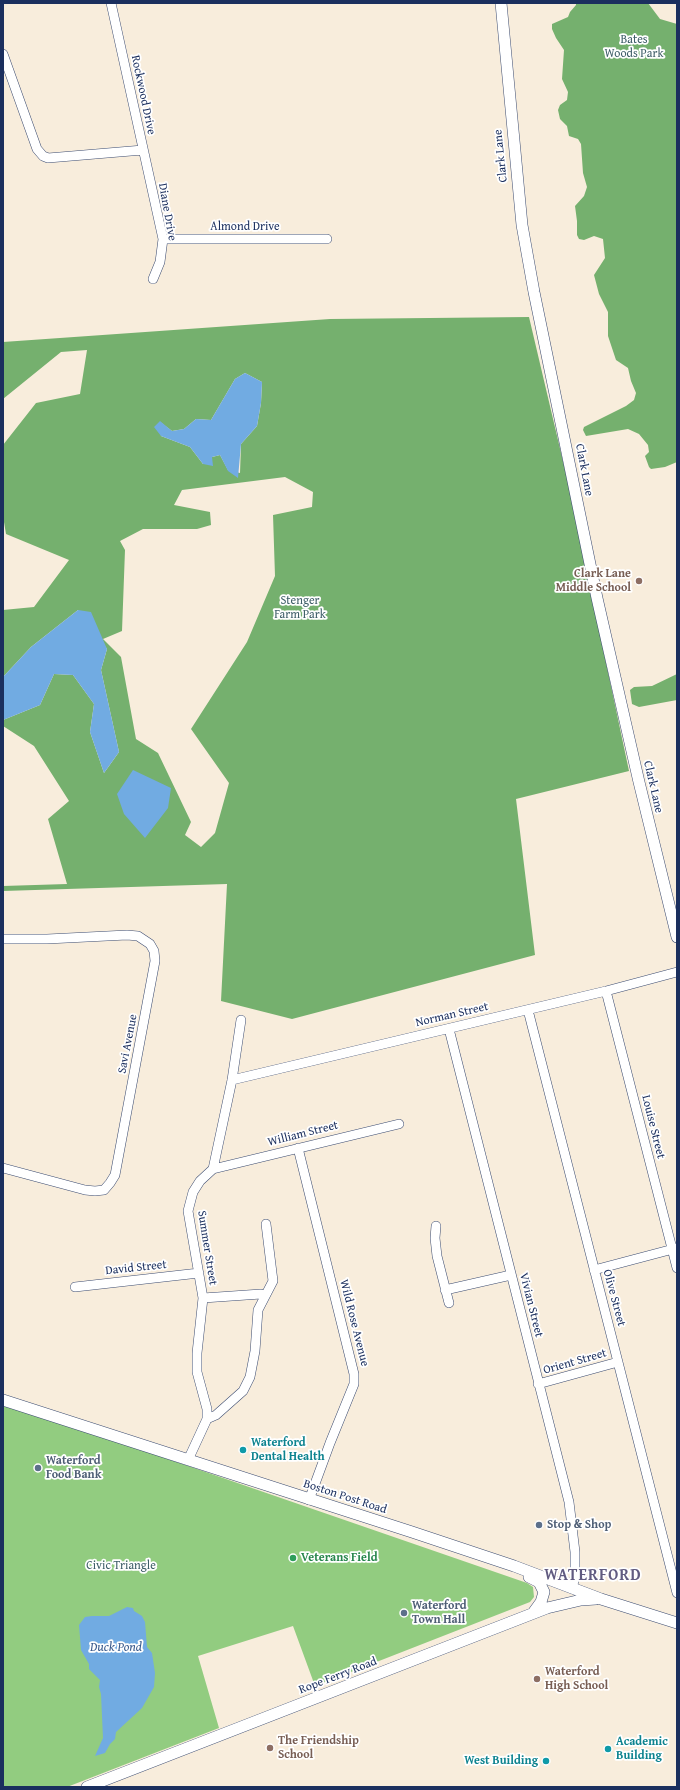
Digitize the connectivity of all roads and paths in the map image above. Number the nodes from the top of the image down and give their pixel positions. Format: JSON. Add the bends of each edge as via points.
{"nodes":[{"id":1,"x":111,"y":3,"type":"edge"},
{"id":2,"x":501,"y":3,"type":"edge"},
{"id":3,"x":3,"y":54,"type":"edge"},
{"id":4,"x":143,"y":150,"type":"junction"},
{"id":5,"x":163,"y":239,"type":"junction"},
{"id":6,"x":327,"y":239,"type":"dead end"},
{"id":7,"x":153,"y":278,"type":"dead end"},
{"id":8,"x":677,"y":937,"type":"edge"},
{"id":9,"x":3,"y":939,"type":"edge"},
{"id":10,"x":677,"y":972,"type":"edge"},
{"id":11,"x":606,"y":991,"type":"junction"},
{"id":12,"x":528,"y":1010,"type":"junction"},
{"id":13,"x":242,"y":1020,"type":"dead end"},
{"id":14,"x":448,"y":1029,"type":"junction"},
{"id":15,"x":232,"y":1080,"type":"junction"},
{"id":16,"x":399,"y":1124,"type":"dead end"},
{"id":17,"x":298,"y":1148,"type":"junction"},
{"id":18,"x":3,"y":1168,"type":"edge"},
{"id":19,"x":213,"y":1169,"type":"junction"},
{"id":20,"x":266,"y":1224,"type":"dead end"},
{"id":21,"x":436,"y":1226,"type":"dead end"},
{"id":22,"x":674,"y":1248,"type":"edge"},
{"id":23,"x":677,"y":1268,"type":"edge"},
{"id":24,"x":594,"y":1270,"type":"junction"},
{"id":25,"x":199,"y":1273,"type":"junction"},
{"id":26,"x":511,"y":1275,"type":"junction"},
{"id":27,"x":75,"y":1287,"type":"dead end"},
{"id":28,"x":445,"y":1290,"type":"junction"},
{"id":29,"x":264,"y":1296,"type":"junction"},
{"id":30,"x":203,"y":1298,"type":"junction"},
{"id":31,"x":449,"y":1304,"type":"dead end"},
{"id":32,"x":618,"y":1362,"type":"junction"},
{"id":33,"x":538,"y":1384,"type":"junction"},
{"id":34,"x":3,"y":1400,"type":"edge"},
{"id":35,"x":207,"y":1419,"type":"junction"},
{"id":36,"x":188,"y":1460,"type":"junction"},
{"id":37,"x":309,"y":1500,"type":"junction"},
{"id":38,"x":514,"y":1566,"type":"junction"},
{"id":39,"x":572,"y":1588,"type":"junction"},
{"id":40,"x":677,"y":1593,"type":"edge"},
{"id":41,"x":601,"y":1599,"type":"junction"},
{"id":42,"x":533,"y":1613,"type":"junction"},
{"id":43,"x":677,"y":1623,"type":"edge"},
{"id":44,"x":87,"y":1787,"type":"edge"}],
"edges":[{"from":1,"to":4,"type":"street","name":"Rockwood Drive"},
{"from":2,"to":8,"type":"main road","name":"Clark Lane","via":[[522,225],[534,292],[597,598],[638,782]]},
{"from":3,"to":4,"type":"street","name":"Rockwood Drive","via":[[37,149],[43,156],[48,158]]},
{"from":4,"to":5,"type":"street","name":"Diane Drive"},
{"from":5,"to":6,"type":"street","name":"Almond Drive"},
{"from":5,"to":7,"type":"street","name":"Diane Drive","via":[[160,262]]},
{"from":9,"to":18,"type":"street","name":"Savi Avenue","via":[[138,936],[150,944],[155,961],[115,1175],[110,1183],[104,1190],[85,1190]]},
{"from":10,"to":11,"type":"street","name":"Norman Street"},
{"from":11,"to":12,"type":"street","name":"Norman Street"},
{"from":11,"to":22,"type":"street","name":"Louise Street"},
{"from":12,"to":14,"type":"street","name":"Norman Street"},
{"from":12,"to":24,"type":"street","name":"Olive Street"},
{"from":13,"to":15,"type":"street"},
{"from":14,"to":15,"type":"street","name":"Norman Street"},
{"from":14,"to":26,"type":"street","name":"Vivian Street"},
{"from":15,"to":19,"type":"street"},
{"from":16,"to":17,"type":"street","name":"William Street"},
{"from":17,"to":19,"type":"street","name":"William Street"},
{"from":17,"to":37,"type":"street","name":"Wild Rose Avenue","via":[[354,1374],[354,1384]]},
{"from":19,"to":25,"type":"street","name":"Summer Street","via":[[193,1192],[188,1211]]},
{"from":20,"to":29,"type":"street","via":[[273,1281]]},
{"from":21,"to":28,"type":"street","via":[[436,1250]]},
{"from":22,"to":23,"type":"street","name":"Louise Street"},
{"from":22,"to":24,"type":"street"},
{"from":24,"to":32,"type":"street","name":"Olive Street"},
{"from":25,"to":27,"type":"street","name":"David Street"},
{"from":25,"to":30,"type":"street","name":"Summer Street"},
{"from":26,"to":28,"type":"street"},
{"from":26,"to":33,"type":"street","name":"Vivian Street"},
{"from":28,"to":31,"type":"street"},
{"from":29,"to":30,"type":"street","via":[[261,1294]]},
{"from":29,"to":35,"type":"street","via":[[257,1317],[255,1351],[248,1384],[243,1392]]},
{"from":30,"to":35,"type":"street","name":"Summer Street","via":[[197,1372]]},
{"from":32,"to":33,"type":"street","name":"Orient Street"},
{"from":32,"to":40,"type":"street","name":"Olive Street"},
{"from":33,"to":39,"type":"street","name":"Vivian Street","via":[[569,1502],[575,1552],[575,1577]]},
{"from":34,"to":36,"type":"main road","name":"Boston Post Road"},
{"from":35,"to":36,"type":"street"},
{"from":36,"to":37,"type":"main road","name":"Boston Post Road"},
{"from":37,"to":38,"type":"main road","name":"Boston Post Road"},
{"from":38,"to":39,"type":"main road","name":"Boston Post Road"},
{"from":38,"to":42,"type":"main road","via":[[522,1574],[539,1582],[543,1588],[543,1597]]},
{"from":39,"to":41,"type":"main road","name":"Boston Post Road"},
{"from":41,"to":42,"type":"main road","name":"Rope Ferry Road","via":[[572,1602]]},
{"from":41,"to":43,"type":"main road","name":"Boston Post Road"},
{"from":42,"to":44,"type":"main road","name":"Rope Ferry Road"}]}
